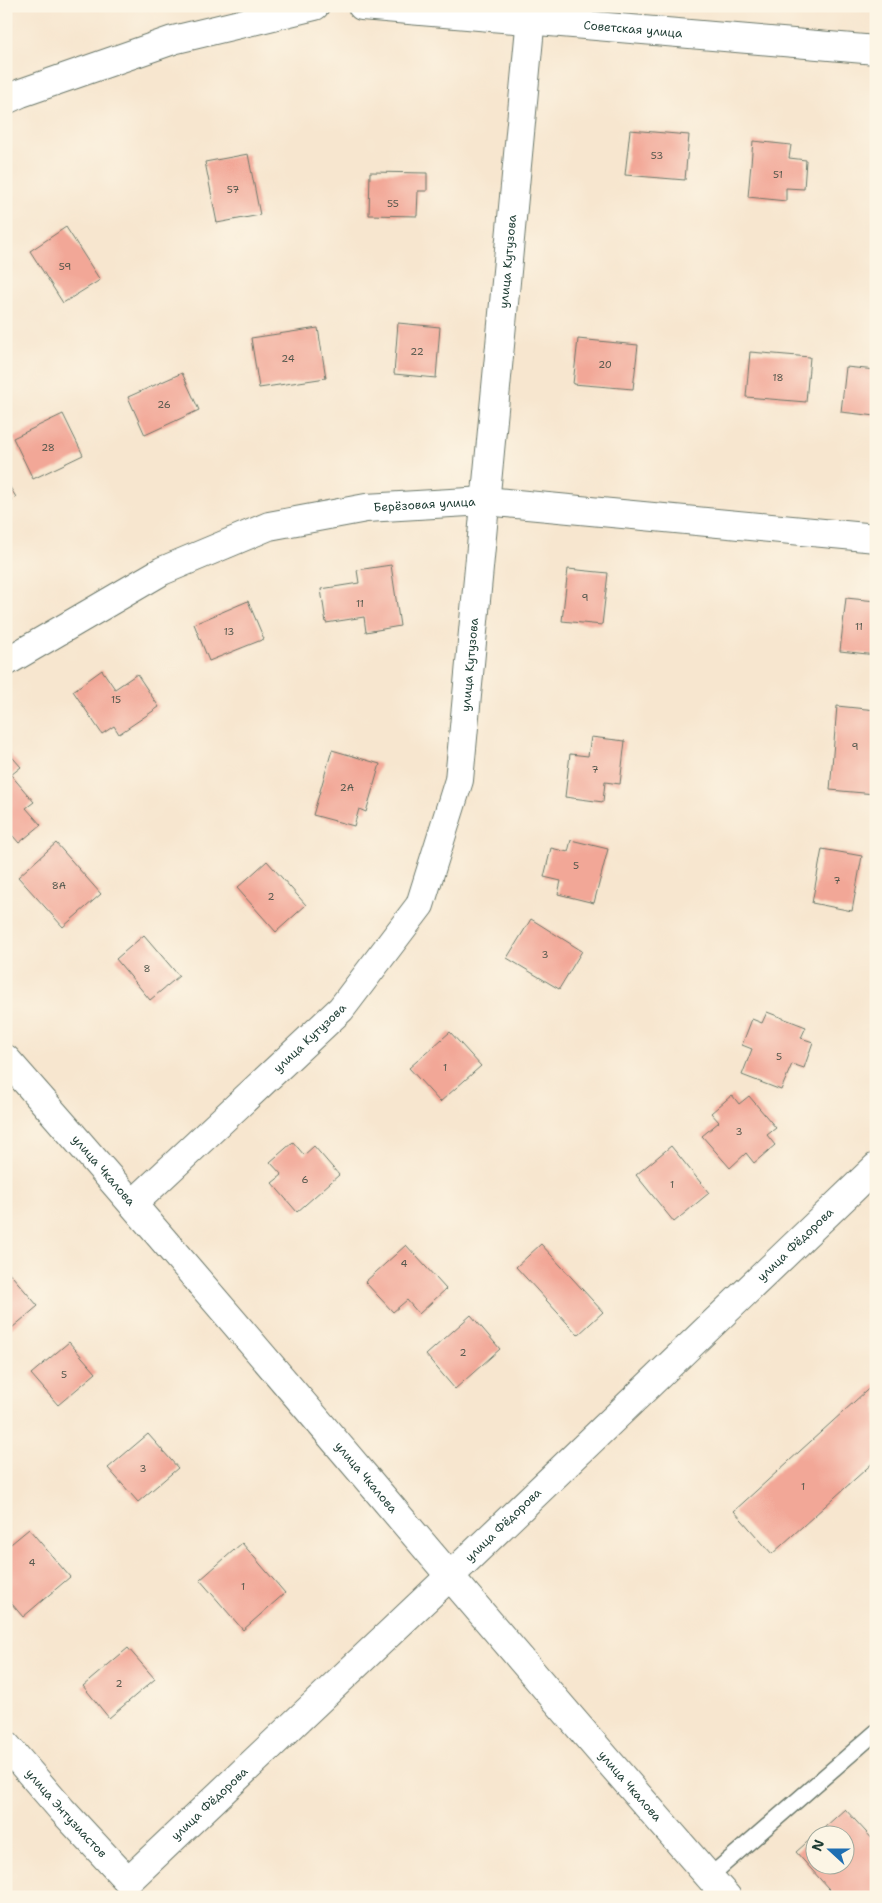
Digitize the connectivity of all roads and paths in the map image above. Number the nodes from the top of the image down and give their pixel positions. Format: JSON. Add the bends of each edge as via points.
{"nodes":[{"id":1,"x":316,"y":6,"type":"edge"},
{"id":2,"x":362,"y":6,"type":"edge"},
{"id":3,"x":531,"y":13,"type":"edge"},
{"id":4,"x":876,"y":50,"type":"edge"},
{"id":5,"x":6,"y":100,"type":"edge"},
{"id":6,"x":485,"y":501,"type":"junction"},
{"id":7,"x":876,"y":538,"type":"edge"},
{"id":8,"x":6,"y":662,"type":"edge"},
{"id":9,"x":6,"y":1059,"type":"edge"},
{"id":10,"x":876,"y":1167,"type":"edge"},
{"id":11,"x":134,"y":1203,"type":"junction"},
{"id":12,"x":450,"y":1576,"type":"junction"},
{"id":13,"x":876,"y":1732,"type":"edge"},
{"id":14,"x":6,"y":1745,"type":"edge"},
{"id":15,"x":709,"y":1877,"type":"junction"},
{"id":16,"x":128,"y":1881,"type":"joint"},
{"id":17,"x":727,"y":1897,"type":"edge"}],
"edges":[{"from":1,"to":5,"type":"street","via":[[173,40]]},
{"from":2,"to":3,"type":"street","name":"Советская улица"},
{"from":3,"to":4,"type":"street","name":"Советская улица"},
{"from":3,"to":6,"type":"street","name":"улица Кутузова"},
{"from":6,"to":7,"type":"street","name":"Берёзовая улица"},
{"from":6,"to":8,"type":"street","name":"Берёзовая улица","via":[[366,508],[268,526],[162,571]]},
{"from":6,"to":11,"type":"street","name":"улица Кутузова","via":[[459,780],[420,904],[341,1009]]},
{"from":9,"to":11,"type":"street","name":"улица Чкалова"},
{"from":10,"to":12,"type":"street","name":"улица Фёдорова"},
{"from":11,"to":12,"type":"street","name":"улица Чкалова"},
{"from":12,"to":15,"type":"street","name":"улица Чкалова"},
{"from":12,"to":16,"type":"street","name":"улица Фёдорова"},
{"from":13,"to":15,"type":"lane"},
{"from":14,"to":16,"type":"street","name":"улица Энтузиастов"},
{"from":15,"to":17,"type":"street","name":"улица Чкалова"}]}
